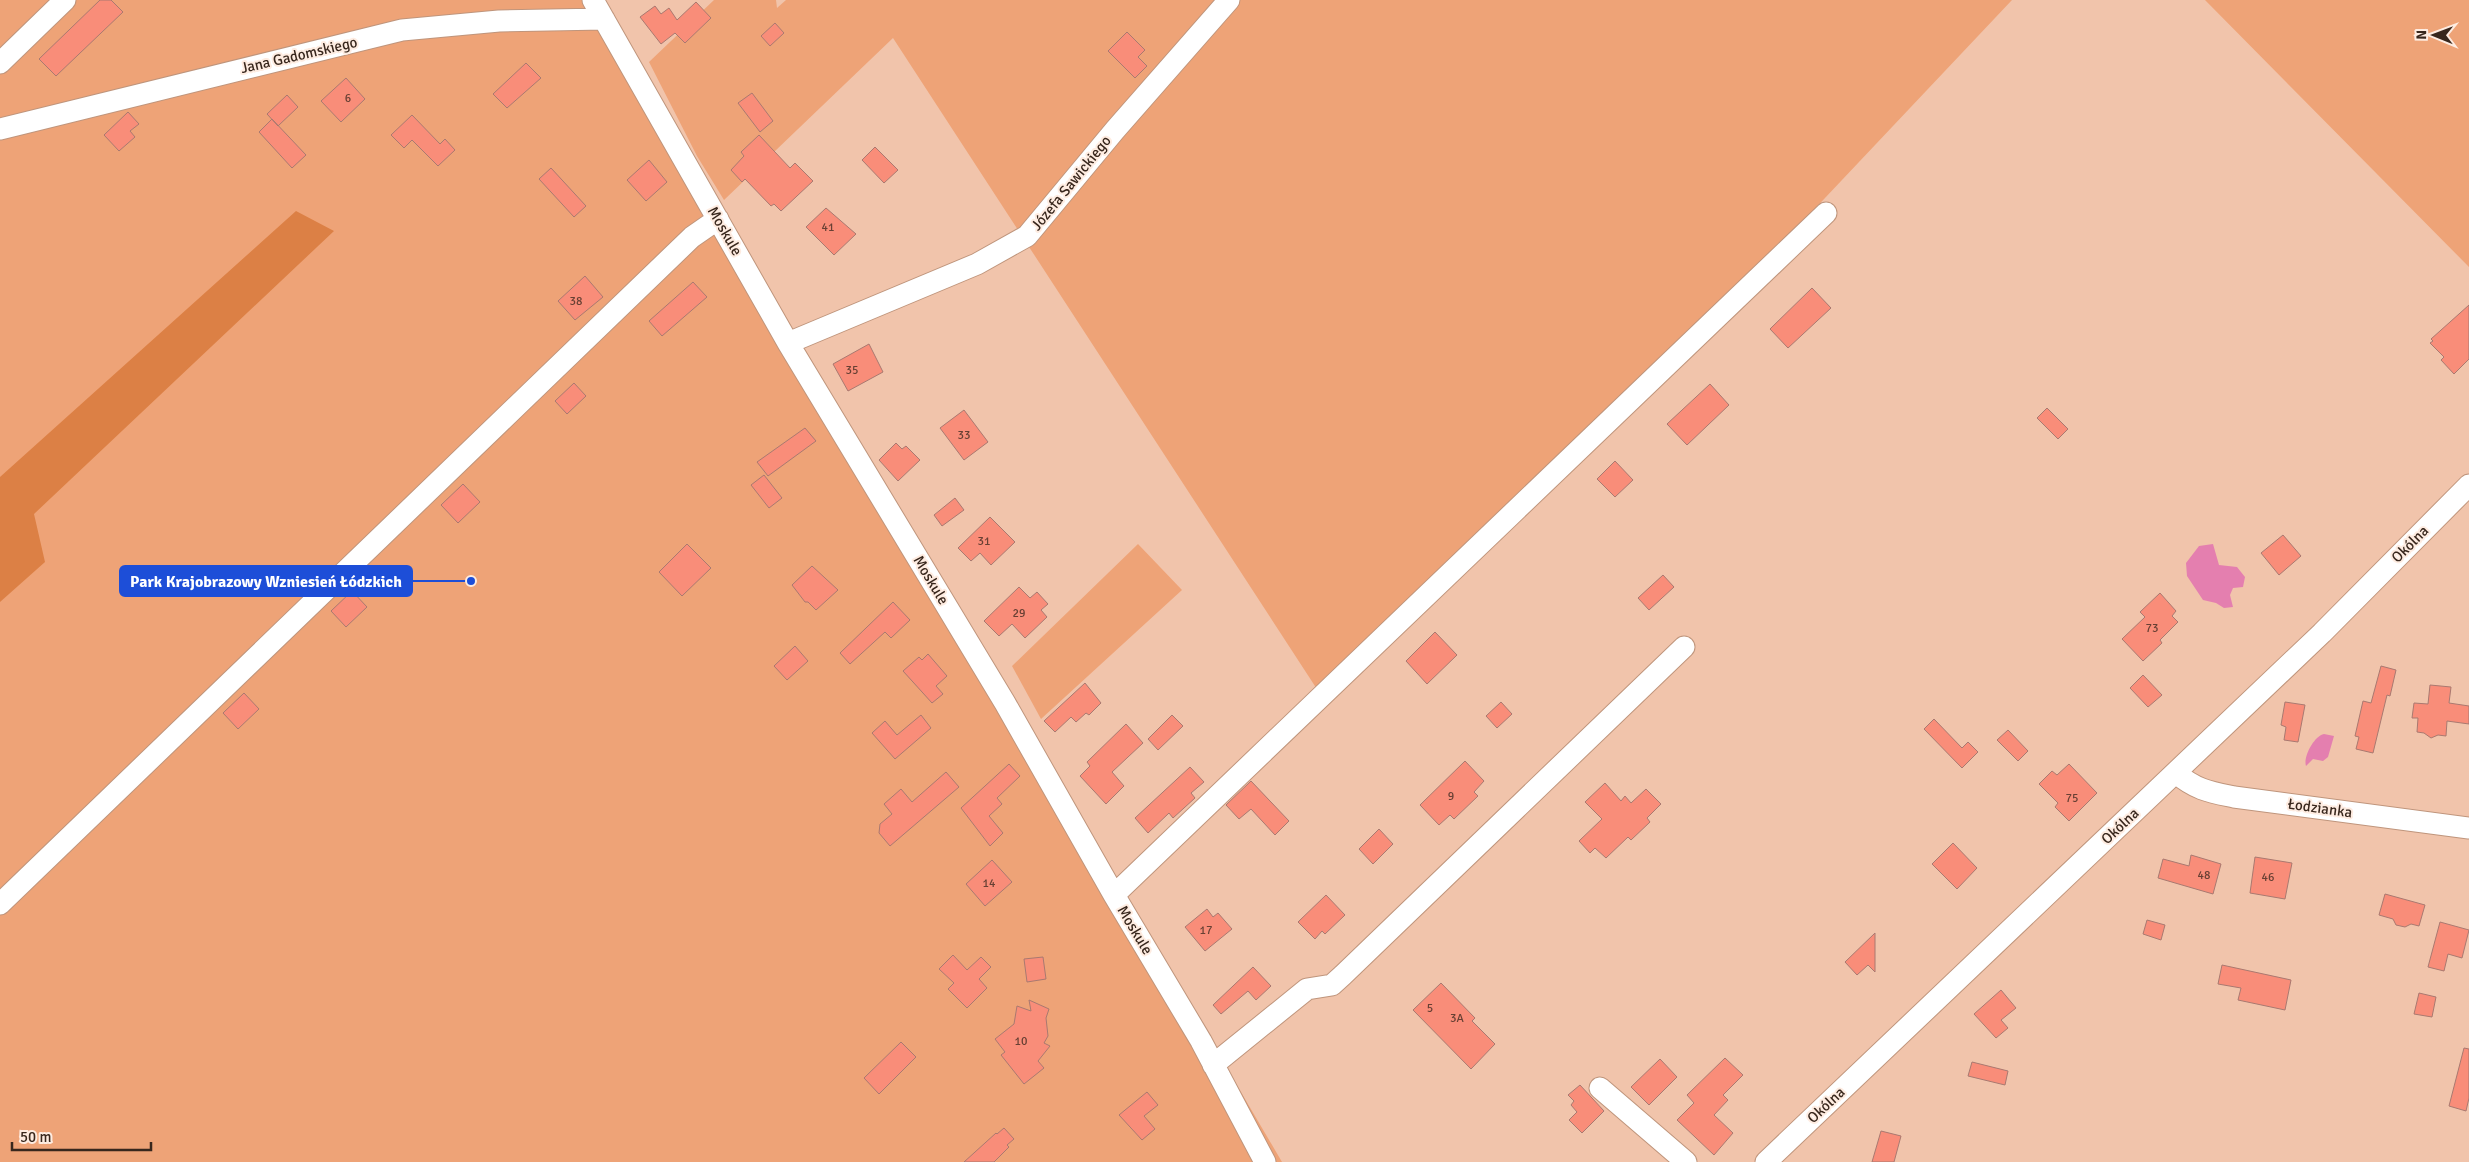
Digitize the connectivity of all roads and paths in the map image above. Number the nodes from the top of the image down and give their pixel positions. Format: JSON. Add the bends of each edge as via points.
{"nodes":[{"id":1,"x":65,"y":0,"type":"edge"},
{"id":2,"x":593,"y":0,"type":"edge"},
{"id":3,"x":1229,"y":0,"type":"edge"},
{"id":4,"x":604,"y":19,"type":"junction"},
{"id":5,"x":0,"y":63,"type":"edge"},
{"id":6,"x":0,"y":129,"type":"edge"},
{"id":7,"x":1826,"y":213,"type":"dead end"},
{"id":8,"x":718,"y":219,"type":"junction"},
{"id":9,"x":788,"y":343,"type":"junction"},
{"id":10,"x":2469,"y":485,"type":"edge"},
{"id":11,"x":1684,"y":647,"type":"dead end"},
{"id":12,"x":2176,"y":773,"type":"junction"},
{"id":13,"x":2469,"y":828,"type":"edge"},
{"id":14,"x":1114,"y":895,"type":"junction"},
{"id":15,"x":0,"y":904,"type":"edge"},
{"id":16,"x":1213,"y":1065,"type":"junction"},
{"id":17,"x":1600,"y":1088,"type":"dead end"},
{"id":18,"x":1265,"y":1162,"type":"edge"},
{"id":19,"x":1686,"y":1162,"type":"edge"},
{"id":20,"x":1766,"y":1162,"type":"edge"}],
"edges":[{"from":1,"to":5,"type":"street"},
{"from":2,"to":4,"type":"street","name":"Moskule"},
{"from":3,"to":9,"type":"street","name":"Józefa Sawickiego","via":[[1028,236],[977,264]]},
{"from":4,"to":6,"type":"street","name":"Jana Gadomskiego","via":[[499,21],[402,30]]},
{"from":4,"to":8,"type":"street","name":"Moskule"},
{"from":7,"to":14,"type":"street"},
{"from":8,"to":9,"type":"street","name":"Moskule"},
{"from":8,"to":15,"type":"street","via":[[692,238]]},
{"from":9,"to":14,"type":"street","name":"Moskule","via":[[1005,703]]},
{"from":10,"to":12,"type":"street","name":"Okólna","via":[[2322,633]]},
{"from":11,"to":16,"type":"street","via":[[1332,985],[1306,989]]},
{"from":12,"to":13,"type":"street","name":"Łodzianka","via":[[2204,791],[2234,797]]},
{"from":12,"to":20,"type":"street","name":"Okólna"},
{"from":14,"to":16,"type":"street","name":"Moskule"},
{"from":16,"to":18,"type":"street","name":"Moskule"},
{"from":17,"to":19,"type":"street"}]}
